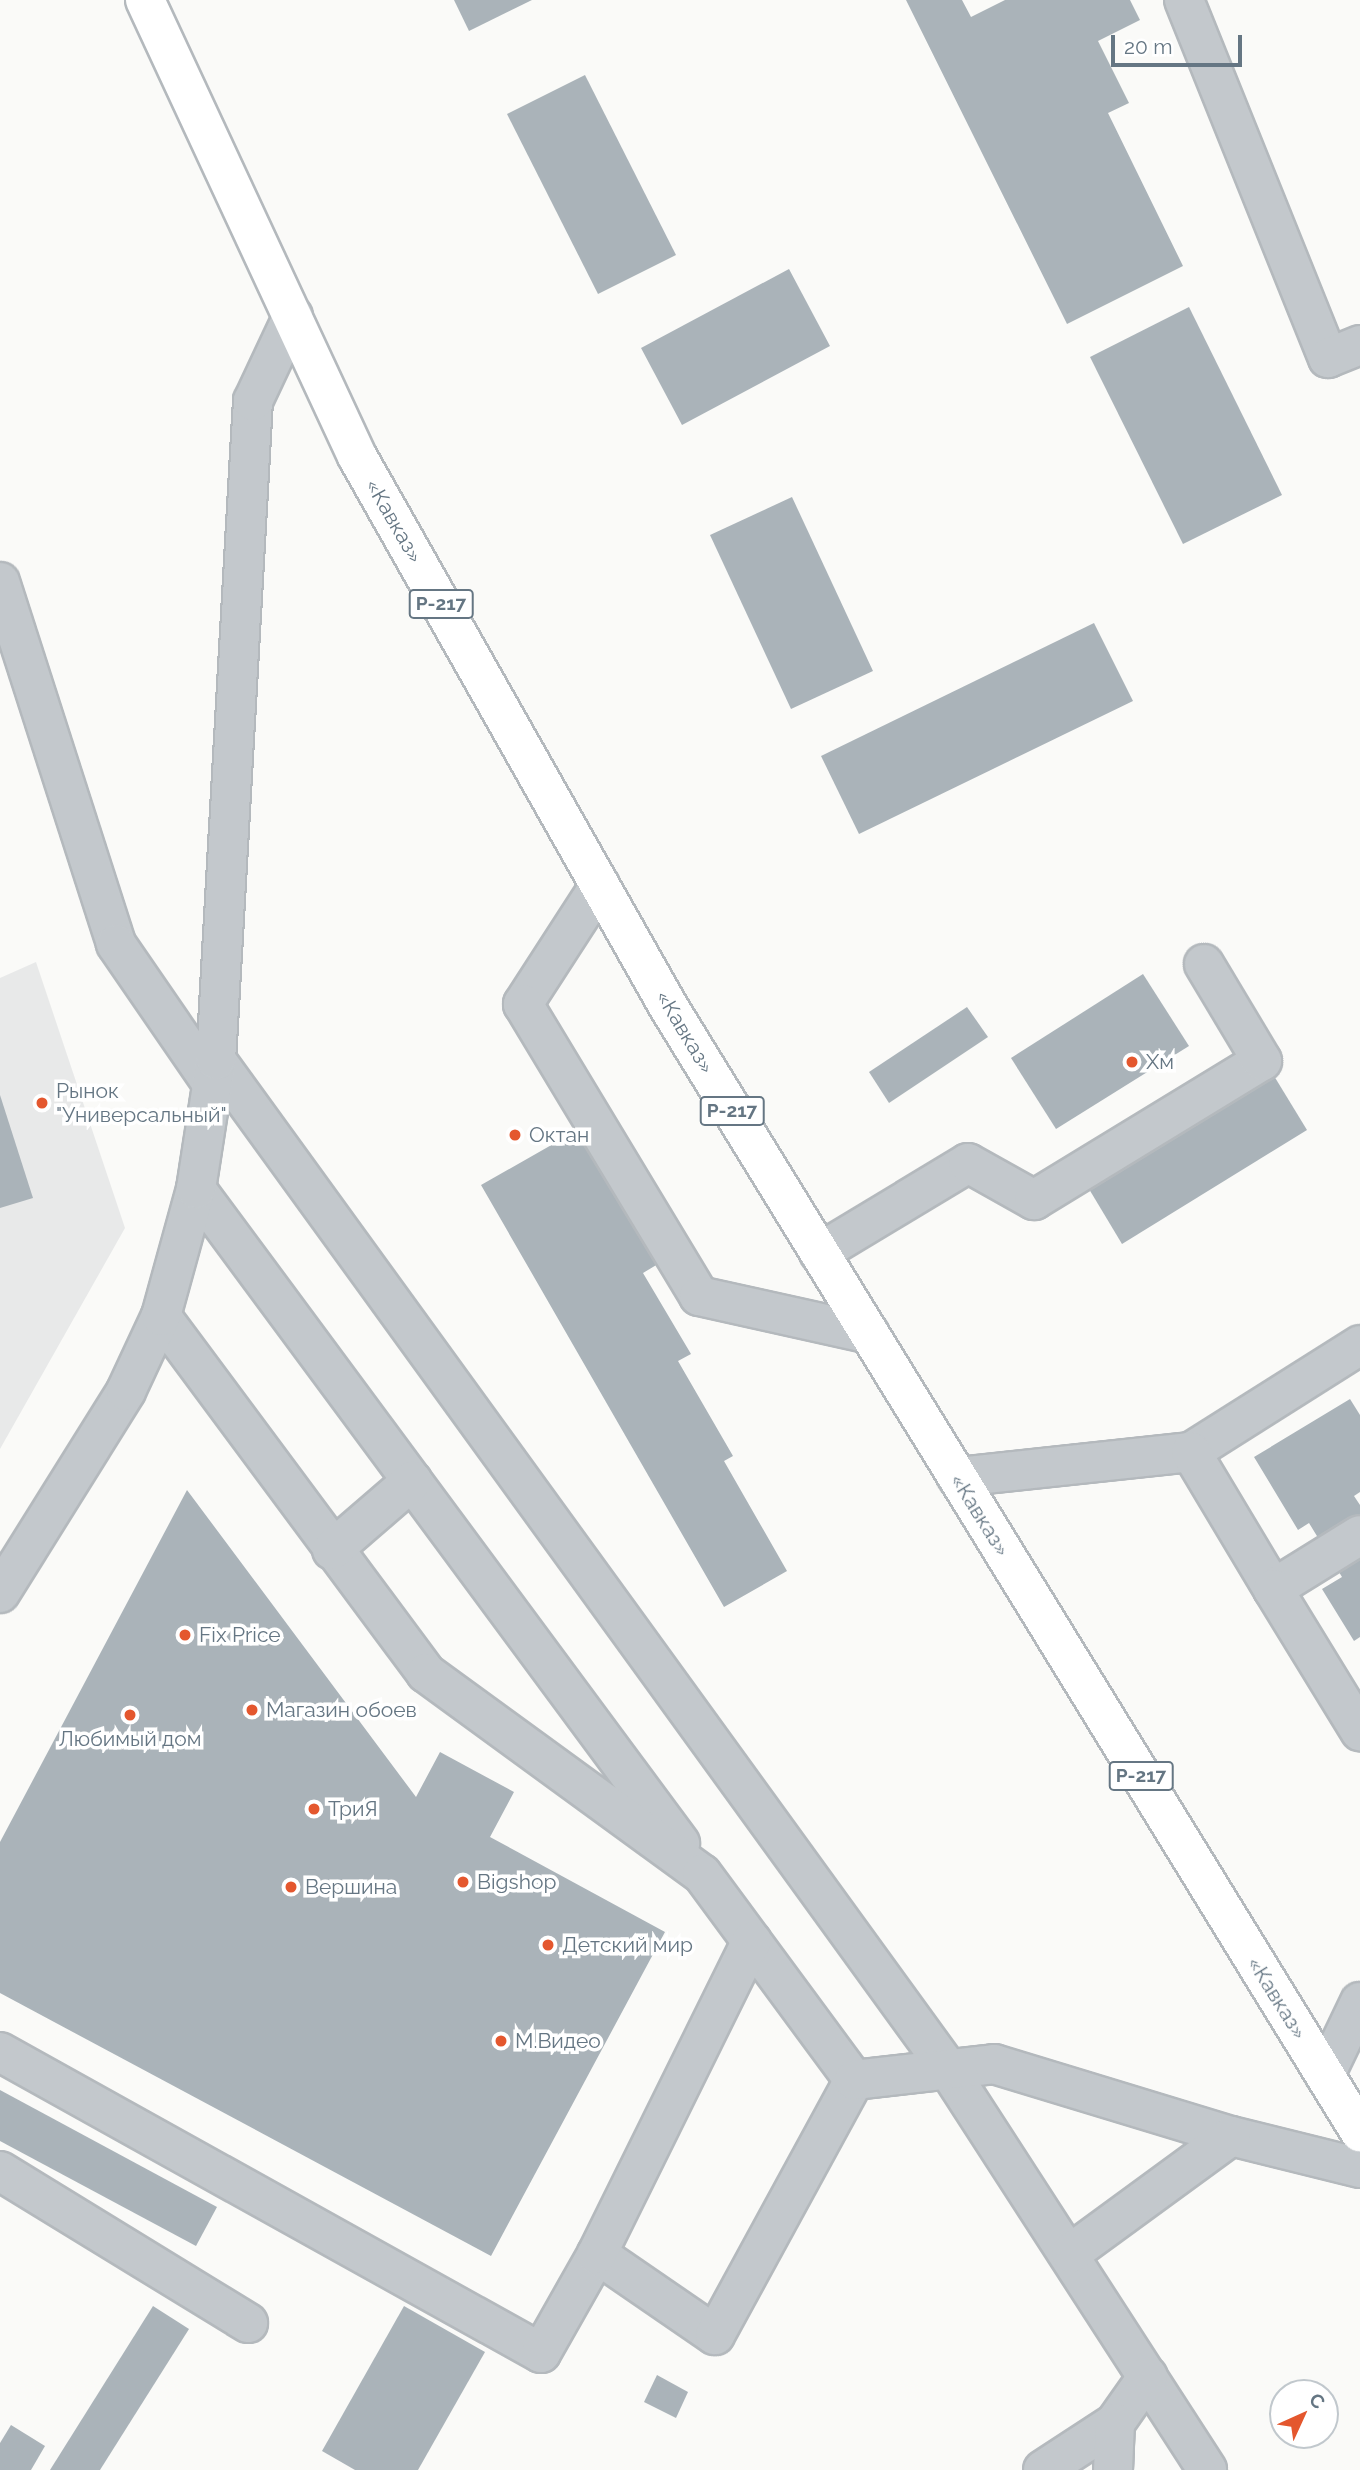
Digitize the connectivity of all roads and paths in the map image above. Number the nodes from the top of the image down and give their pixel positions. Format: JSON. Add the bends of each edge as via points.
{"nodes":[{"id":1,"x":145,"y":0,"type":"edge"},
{"id":2,"x":1184,"y":0,"type":"edge"},
{"id":3,"x":293,"y":316,"type":"junction"},
{"id":4,"x":1360,"y":345,"type":"edge"},
{"id":5,"x":0,"y":582,"type":"edge"},
{"id":6,"x":600,"y":885,"type":"junction"},
{"id":7,"x":1204,"y":964,"type":"dead end"},
{"id":8,"x":214,"y":1071,"type":"junction"},
{"id":9,"x":196,"y":1189,"type":"junction"},
{"id":10,"x":819,"y":1253,"type":"junction"},
{"id":11,"x":161,"y":1316,"type":"junction"},
{"id":12,"x":870,"y":1334,"type":"junction"},
{"id":13,"x":1360,"y":1345,"type":"edge"},
{"id":14,"x":1191,"y":1452,"type":"junction"},
{"id":15,"x":957,"y":1477,"type":"junction"},
{"id":16,"x":412,"y":1481,"type":"junction"},
{"id":17,"x":1360,"y":1535,"type":"edge"},
{"id":18,"x":332,"y":1550,"type":"junction"},
{"id":19,"x":1273,"y":1589,"type":"junction"},
{"id":20,"x":0,"y":1593,"type":"edge"},
{"id":21,"x":1360,"y":1731,"type":"edge"},
{"id":22,"x":702,"y":1874,"type":"junction"},
{"id":23,"x":752,"y":1941,"type":"junction"},
{"id":24,"x":1360,"y":2002,"type":"edge"},
{"id":25,"x":0,"y":2052,"type":"edge"},
{"id":26,"x":948,"y":2069,"type":"junction"},
{"id":27,"x":1325,"y":2075,"type":"junction"},
{"id":28,"x":854,"y":2080,"type":"junction"},
{"id":29,"x":1360,"y":2132,"type":"edge"},
{"id":30,"x":1231,"y":2136,"type":"junction"},
{"id":31,"x":1360,"y":2168,"type":"edge"},
{"id":32,"x":0,"y":2171,"type":"edge"},
{"id":33,"x":1071,"y":2253,"type":"junction"},
{"id":34,"x":597,"y":2254,"type":"junction"},
{"id":35,"x":248,"y":2323,"type":"dead end"},
{"id":36,"x":1148,"y":2376,"type":"junction"},
{"id":37,"x":1115,"y":2423,"type":"junction"},
{"id":38,"x":1042,"y":2470,"type":"edge"},
{"id":39,"x":1113,"y":2470,"type":"edge"},
{"id":40,"x":1207,"y":2470,"type":"edge"}],
"edges":[{"from":1,"to":3,"type":"highway","name":"«Кавказ»","number":"Р-217"},
{"from":2,"to":4,"type":"street","via":[[1328,358]]},
{"from":3,"to":6,"type":"highway","name":"«Кавказ»","number":"Р-217","via":[[357,456]]},
{"from":3,"to":8,"type":"street","via":[[253,401]]},
{"from":5,"to":8,"type":"street","via":[[117,944]]},
{"from":6,"to":10,"type":"highway","name":"«Кавказ»","number":"Р-217"},
{"from":6,"to":12,"type":"street","via":[[523,1004],[699,1296]]},
{"from":7,"to":10,"type":"street","via":[[1262,1061],[1034,1200],[968,1163]]},
{"from":8,"to":9,"type":"street"},
{"from":8,"to":26,"type":"street"},
{"from":9,"to":11,"type":"street"},
{"from":9,"to":16,"type":"street"},
{"from":10,"to":12,"type":"highway","name":"«Кавказ»","number":"Р-217"},
{"from":11,"to":18,"type":"street"},
{"from":11,"to":20,"type":"street","via":[[127,1391]]},
{"from":12,"to":15,"type":"highway","name":"«Кавказ»","number":"Р-217"},
{"from":13,"to":14,"type":"street"},
{"from":14,"to":15,"type":"street"},
{"from":14,"to":19,"type":"street"},
{"from":15,"to":27,"type":"highway","name":"«Кавказ»","number":"Р-217"},
{"from":16,"to":18,"type":"street"},
{"from":16,"to":22,"type":"street"},
{"from":17,"to":19,"type":"street"},
{"from":18,"to":22,"type":"street","via":[[426,1673]]},
{"from":19,"to":21,"type":"street"},
{"from":22,"to":23,"type":"street"},
{"from":23,"to":28,"type":"street"},
{"from":23,"to":34,"type":"street"},
{"from":24,"to":27,"type":"street"},
{"from":25,"to":34,"type":"street","via":[[541,2353]]},
{"from":26,"to":28,"type":"street"},
{"from":26,"to":30,"type":"street","via":[[994,2064]]},
{"from":26,"to":33,"type":"street"},
{"from":27,"to":29,"type":"highway","name":"«Кавказ»","number":"Р-217"},
{"from":28,"to":34,"type":"street","via":[[715,2335]]},
{"from":30,"to":31,"type":"street"},
{"from":30,"to":33,"type":"street"},
{"from":32,"to":35,"type":"street"},
{"from":33,"to":36,"type":"street"},
{"from":36,"to":37,"type":"street"},
{"from":36,"to":40,"type":"street"},
{"from":37,"to":38,"type":"street"},
{"from":37,"to":39,"type":"street"}]}
